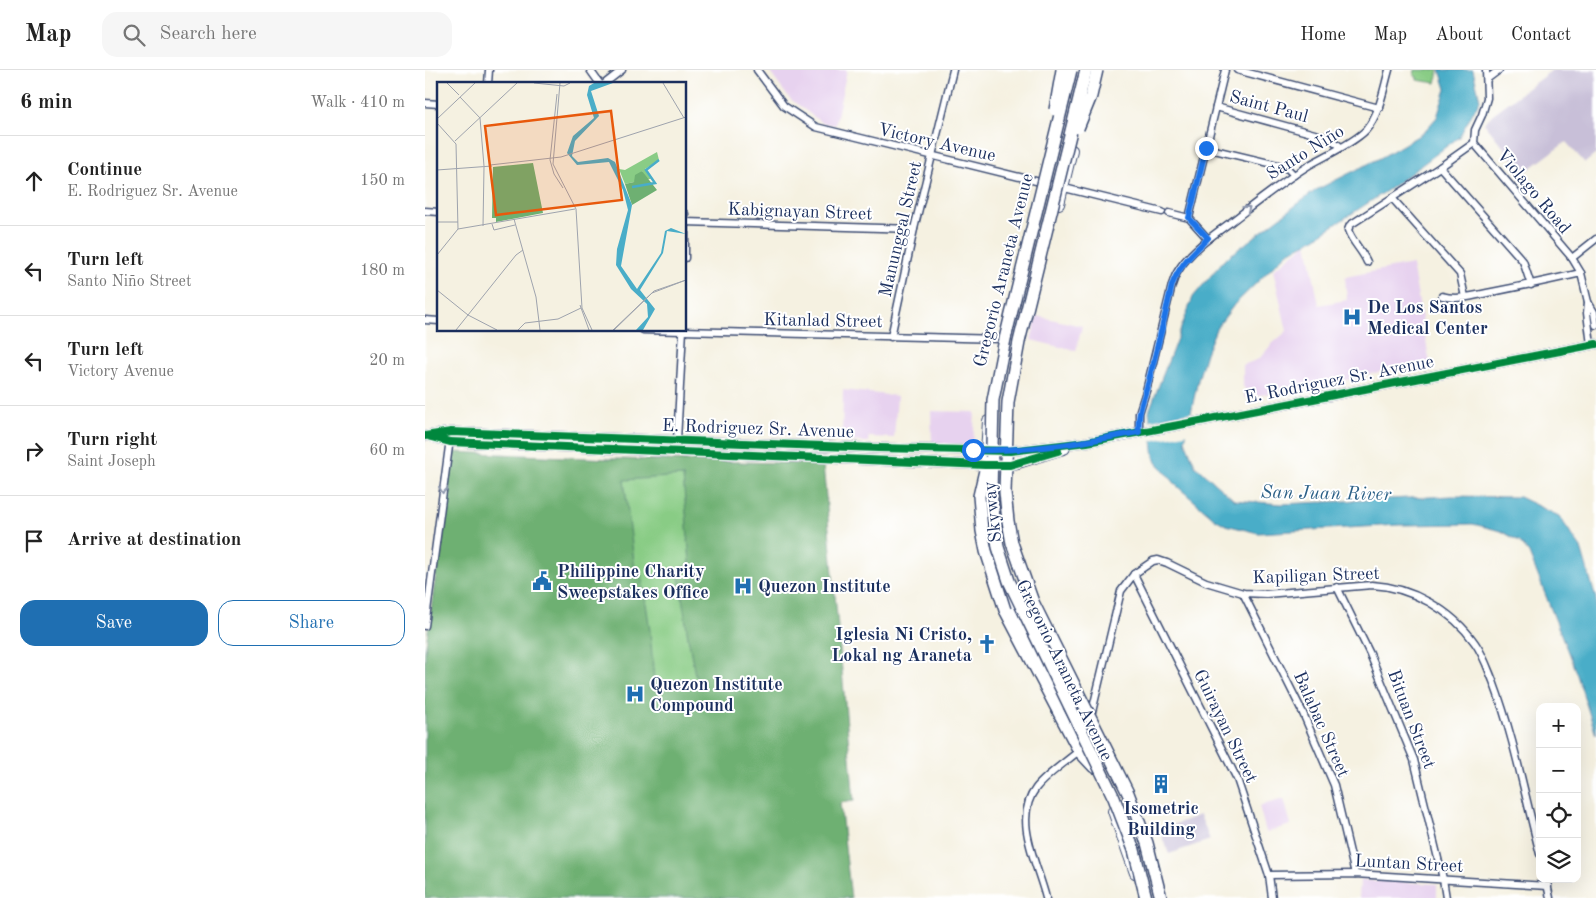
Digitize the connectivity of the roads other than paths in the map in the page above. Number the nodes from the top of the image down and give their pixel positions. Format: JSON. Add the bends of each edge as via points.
{"nodes":[{"id":1,"x":590,"y":70,"type":"edge"},
{"id":2,"x":622,"y":70,"type":"edge"},
{"id":3,"x":757,"y":70,"type":"edge"},
{"id":4,"x":953,"y":70,"type":"edge"},
{"id":5,"x":1062,"y":70,"type":"edge"},
{"id":6,"x":1070,"y":70,"type":"edge"},
{"id":7,"x":1086,"y":70,"type":"edge"},
{"id":8,"x":1091,"y":70,"type":"edge"},
{"id":9,"x":1097,"y":70,"type":"edge"},
{"id":10,"x":1225,"y":70,"type":"edge"},
{"id":11,"x":1237,"y":70,"type":"edge"},
{"id":12,"x":1389,"y":70,"type":"edge"},
{"id":13,"x":1486,"y":70,"type":"edge"},
{"id":14,"x":1499,"y":70,"type":"edge"},
{"id":15,"x":1487,"y":79,"type":"junction"},
{"id":16,"x":599,"y":82,"type":"edge"},
{"id":17,"x":607,"y":82,"type":"edge"},
{"id":18,"x":1216,"y":107,"type":"junction"},
{"id":19,"x":1379,"y":108,"type":"junction"},
{"id":20,"x":1474,"y":143,"type":"junction"},
{"id":21,"x":1341,"y":147,"type":"junction"},
{"id":22,"x":1206,"y":148,"type":"junction"},
{"id":23,"x":933,"y":155,"type":"junction"},
{"id":24,"x":1440,"y":167,"type":"junction"},
{"id":25,"x":1061,"y":174,"type":"junction"},
{"id":26,"x":1294,"y":175,"type":"junction"},
{"id":27,"x":1043,"y":177,"type":"junction"},
{"id":28,"x":1063,"y":187,"type":"junction"},
{"id":29,"x":1392,"y":198,"type":"junction"},
{"id":30,"x":1189,"y":218,"type":"junction"},
{"id":31,"x":686,"y":222,"type":"edge"},
{"id":32,"x":914,"y":229,"type":"junction"},
{"id":33,"x":1208,"y":238,"type":"junction"},
{"id":34,"x":1596,"y":239,"type":"edge"},
{"id":35,"x":1572,"y":258,"type":"junction"},
{"id":36,"x":1367,"y":262,"type":"dead end"},
{"id":37,"x":1581,"y":273,"type":"junction"},
{"id":38,"x":1531,"y":285,"type":"junction"},
{"id":39,"x":1442,"y":296,"type":"dead end"},
{"id":40,"x":1465,"y":297,"type":"junction"},
{"id":41,"x":1588,"y":302,"type":"junction"},
{"id":42,"x":1596,"y":325,"type":"edge"},
{"id":43,"x":683,"y":331,"type":"edge"},
{"id":44,"x":891,"y":337,"type":"junction"},
{"id":45,"x":1001,"y":338,"type":"junction"},
{"id":46,"x":1594,"y":345,"type":"edge"},
{"id":47,"x":451,"y":432,"type":"junction"},
{"id":48,"x":1139,"y":432,"type":"junction"},
{"id":49,"x":426,"y":436,"type":"edge"},
{"id":50,"x":992,"y":439,"type":"junction"},
{"id":51,"x":677,"y":440,"type":"junction"},
{"id":52,"x":450,"y":442,"type":"junction"},
{"id":53,"x":1087,"y":442,"type":"junction"},
{"id":54,"x":985,"y":451,"type":"junction"},
{"id":55,"x":1011,"y":451,"type":"junction"},
{"id":56,"x":985,"y":465,"type":"junction"},
{"id":57,"x":1010,"y":465,"type":"junction"},
{"id":58,"x":1134,"y":574,"type":"junction"},
{"id":59,"x":1337,"y":587,"type":"junction"},
{"id":60,"x":1243,"y":593,"type":"junction"},
{"id":61,"x":425,"y":625,"type":"edge"},
{"id":62,"x":1092,"y":712,"type":"junction"},
{"id":63,"x":1082,"y":749,"type":"junction"},
{"id":64,"x":1094,"y":768,"type":"joint"},
{"id":65,"x":1536,"y":838,"type":"edge"},
{"id":66,"x":1355,"y":874,"type":"junction"},
{"id":67,"x":1269,"y":875,"type":"junction"},
{"id":68,"x":1443,"y":879,"type":"junction"},
{"id":69,"x":1536,"y":883,"type":"edge"},
{"id":70,"x":1547,"y":883,"type":"edge"},
{"id":71,"x":1046,"y":898,"type":"edge"},
{"id":72,"x":1142,"y":898,"type":"edge"},
{"id":73,"x":1146,"y":898,"type":"edge"},
{"id":74,"x":1162,"y":898,"type":"edge"},
{"id":75,"x":1272,"y":898,"type":"edge"},
{"id":76,"x":1445,"y":898,"type":"edge"},
{"id":77,"x":1550,"y":898,"type":"edge"}],
"edges":[{"from":1,"to":16,"type":"street"},
{"from":2,"to":17,"type":"street"},
{"from":3,"to":23,"type":"street","name":"Victory Avenue","via":[[784,106],[816,128]]},
{"from":4,"to":23,"type":"street","name":"Manunggal Street"},
{"from":5,"to":27,"type":"highway","bridge":true},
{"from":6,"to":27,"type":"highway","name":"Skyway","bridge":true},
{"from":7,"to":25,"type":"highway","name":"Skyway","bridge":true},
{"from":8,"to":28,"type":"main road","name":"Gregorio Araneta Avenue"},
{"from":9,"to":25,"type":"highway","bridge":true,"via":[[1091,96]]},
{"from":10,"to":18,"type":"street"},
{"from":11,"to":19,"type":"street"},
{"from":12,"to":19,"type":"street","name":"Santo Niño"},
{"from":13,"to":15,"type":"street","name":"Violago Road"},
{"from":14,"to":15,"type":"street"},
{"from":15,"to":20,"type":"street","name":"Violago Road","via":[[1487,98],[1475,130]]},
{"from":18,"to":21,"type":"street","name":"Saint Paul","via":[[1322,136]]},
{"from":18,"to":22,"type":"street"},
{"from":19,"to":21,"type":"street","name":"Santo Niño","via":[[1366,130]]},
{"from":20,"to":24,"type":"street"},
{"from":20,"to":35,"type":"street","name":"Violago Road"},
{"from":21,"to":26,"type":"street","name":"Santo Niño"},
{"from":22,"to":26,"type":"street","via":[[1279,165]]},
{"from":22,"to":30,"type":"street"},
{"from":23,"to":27,"type":"street","name":"Victory Avenue"},
{"from":23,"to":32,"type":"street","name":"Manunggal Street"},
{"from":24,"to":29,"type":"street"},
{"from":24,"to":38,"type":"street","via":[[1523,261]]},
{"from":25,"to":74,"type":"highway","name":"Skyway","bridge":true,"via":[[1019,342],[1008,402],[1005,492],[1008,521],[1033,602],[1128,793],[1147,843]]},
{"from":33,"to":26,"type":"street","name":"Santo Niño","one_way":true},
{"from":27,"to":28,"type":"street","name":"Victory Avenue"},
{"from":27,"to":45,"type":"main road","name":"Gregorio Araneta Avenue"},
{"from":27,"to":50,"type":"highway","name":"Skyway","bridge":true,"via":[[993,400]]},
{"from":28,"to":30,"type":"street","name":"Victory Avenue"},
{"from":28,"to":55,"type":"main road","name":"Gregorio Araneta Avenue","via":[[1023,342],[1012,403]]},
{"from":29,"to":36,"type":"street","via":[[1350,225],[1348,230]]},
{"from":29,"to":40,"type":"street","via":[[1460,274]]},
{"from":30,"to":33,"type":"street"},
{"from":31,"to":32,"type":"street","name":"Kabignayan Street"},
{"from":32,"to":44,"type":"street","name":"Manunggal Street"},
{"from":33,"to":48,"type":"street","name":"Santo Niño","via":[[1177,271],[1172,285],[1138,420]]},
{"from":34,"to":35,"type":"street"},
{"from":35,"to":37,"type":"street","name":"Violago Road"},
{"from":37,"to":38,"type":"street"},
{"from":37,"to":41,"type":"street","name":"Violago Road"},
{"from":38,"to":40,"type":"street"},
{"from":39,"to":40,"type":"street","via":[[1452,299]]},
{"from":41,"to":42,"type":"street","name":"Violago Road"},
{"from":41,"to":46,"type":"street","name":"Violago Road","via":[[1587,313]]},
{"from":43,"to":44,"type":"street","name":"Kitanlad Street"},
{"from":43,"to":51,"type":"street"},
{"from":44,"to":45,"type":"street","name":"Kitanlad Street"},
{"from":45,"to":54,"type":"main road","name":"Gregorio Araneta Avenue","via":[[989,399]]},
{"from":46,"to":48,"type":"main road","name":"E. Rodriguez Sr. Avenue"},
{"from":47,"to":49,"type":"main road","name":"E. Rodriguez Sr. Avenue"},
{"from":47,"to":51,"type":"main road","name":"E. Rodriguez Sr. Avenue"},
{"from":47,"to":52,"type":"street"},
{"from":48,"to":53,"type":"main road","name":"E. Rodriguez Sr. Avenue"},
{"from":49,"to":52,"type":"main road","name":"E. Rodriguez Sr. Avenue"},
{"from":50,"to":63,"type":"highway","bridge":true,"via":[[979,496],[985,551],[1005,610],[1073,740]]},
{"from":50,"to":73,"type":"highway","name":"Skyway","bridge":true,"via":[[994,526],[1009,581],[1114,798],[1134,850]]},
{"from":51,"to":54,"type":"main road","name":"E. Rodriguez Sr. Avenue"},
{"from":52,"to":56,"type":"main road","name":"E. Rodriguez Sr. Avenue"},
{"from":52,"to":61,"type":"street","one_way":true},
{"from":53,"to":55,"type":"main road","name":"E. Rodriguez Sr. Avenue"},
{"from":53,"to":57,"type":"main road","name":"E. Rodriguez Sr. Avenue"},
{"from":54,"to":55,"type":"main road","name":"E. Rodriguez Sr. Avenue"},
{"from":54,"to":56,"type":"main road","name":"Gregorio Araneta Avenue"},
{"from":55,"to":57,"type":"main road","name":"Gregorio Araneta Avenue"},
{"from":56,"to":57,"type":"main road","name":"E. Rodriguez Sr. Avenue"},
{"from":56,"to":63,"type":"main road","name":"Gregorio Araneta Avenue","via":[[990,528],[1004,584]]},
{"from":57,"to":62,"type":"main road","name":"Gregorio Araneta Avenue","via":[[1011,520],[1025,572]]},
{"from":58,"to":60,"type":"street","name":"Kapiligan Street","via":[[1158,560],[1207,582]]},
{"from":58,"to":62,"type":"street","name":"Kapiligan Street","via":[[1121,591]]},
{"from":58,"to":67,"type":"street","name":"Guirayan Street","via":[[1237,779]]},
{"from":59,"to":60,"type":"street","name":"Kapiligan Street"},
{"from":59,"to":65,"type":"street","name":"Kapiligan Street","via":[[1385,586],[1417,596],[1446,614],[1476,643],[1508,726]]},
{"from":59,"to":68,"type":"street","name":"Bituan Street","via":[[1370,654],[1414,760]]},
{"from":60,"to":66,"type":"street","name":"Balabac Street","via":[[1302,711],[1334,785]]},
{"from":62,"to":74,"type":"main road","name":"Gregorio Araneta Avenue","via":[[1131,790],[1149,842]]},
{"from":63,"to":64,"type":"highway"},
{"from":63,"to":71,"type":"street","via":[[1037,786],[1026,810],[1029,841]]},
{"from":64,"to":72,"type":"main road","name":"Gregorio Araneta Avenue","via":[[1128,851]]},
{"from":66,"to":67,"type":"street","name":"Luntan Street"},
{"from":66,"to":68,"type":"street","name":"Luntan Street"},
{"from":67,"to":75,"type":"street","name":"Guirayan Street"},
{"from":68,"to":69,"type":"street","name":"Luntan Street"},
{"from":68,"to":76,"type":"street","name":"Bituan Street"},
{"from":70,"to":77,"type":"street"}]}
